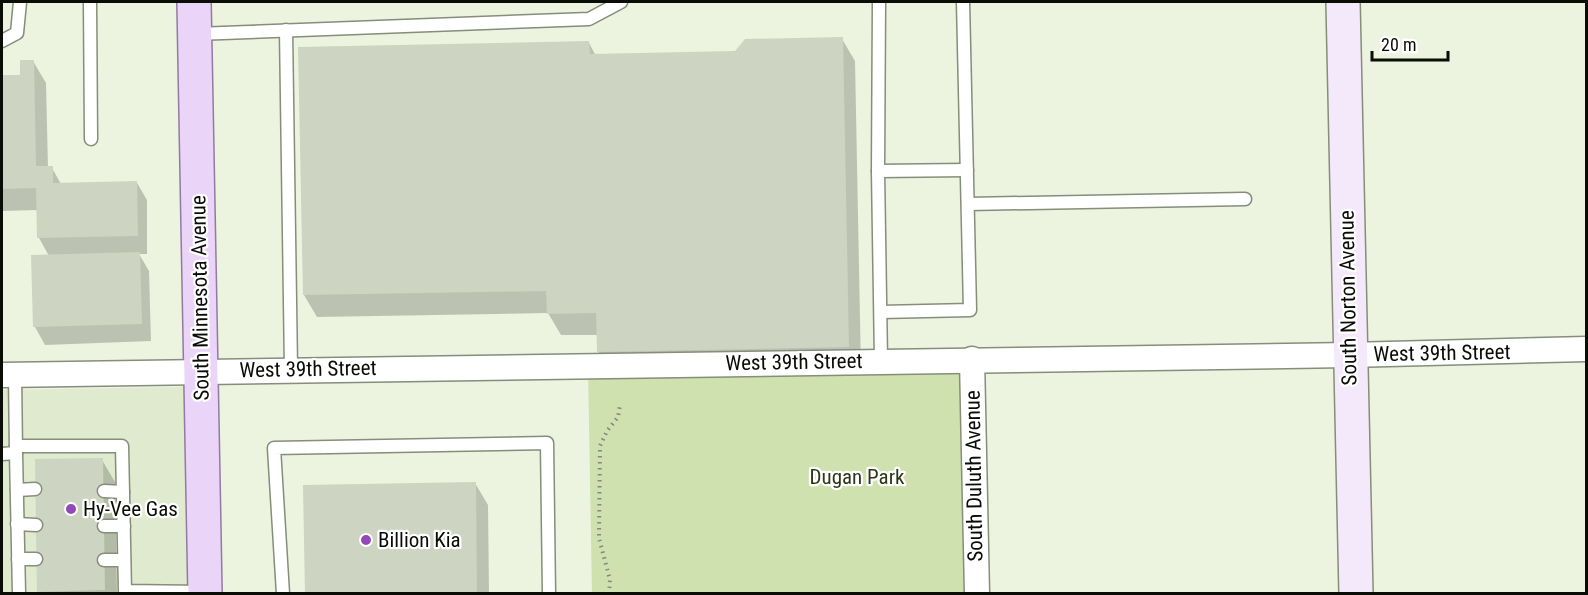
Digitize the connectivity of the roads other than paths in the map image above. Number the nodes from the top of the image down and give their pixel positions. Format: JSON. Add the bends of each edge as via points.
{"nodes":[{"id":1,"x":20,"y":2,"type":"edge"},
{"id":2,"x":90,"y":2,"type":"edge"},
{"id":3,"x":194,"y":2,"type":"edge"},
{"id":4,"x":621,"y":2,"type":"edge"},
{"id":5,"x":879,"y":2,"type":"edge"},
{"id":6,"x":963,"y":2,"type":"edge"},
{"id":7,"x":1343,"y":2,"type":"edge"},
{"id":8,"x":286,"y":30,"type":"junction"},
{"id":9,"x":195,"y":34,"type":"junction"},
{"id":10,"x":2,"y":41,"type":"edge"},
{"id":11,"x":91,"y":140,"type":"dead end"},
{"id":12,"x":967,"y":170,"type":"junction"},
{"id":13,"x":878,"y":171,"type":"junction"},
{"id":14,"x":1245,"y":199,"type":"dead end"},
{"id":15,"x":968,"y":204,"type":"junction"},
{"id":16,"x":881,"y":312,"type":"junction"},
{"id":17,"x":1587,"y":349,"type":"edge"},
{"id":18,"x":1349,"y":355,"type":"junction"},
{"id":19,"x":972,"y":359,"type":"junction"},
{"id":20,"x":881,"y":361,"type":"junction"},
{"id":21,"x":291,"y":369,"type":"junction"},
{"id":22,"x":201,"y":371,"type":"junction"},
{"id":23,"x":8,"y":375,"type":"edge"},
{"id":24,"x":16,"y":450,"type":"junction"},
{"id":25,"x":2,"y":454,"type":"edge"},
{"id":26,"x":35,"y":489,"type":"dead end"},
{"id":27,"x":16,"y":490,"type":"junction"},
{"id":28,"x":104,"y":491,"type":"dead end"},
{"id":29,"x":123,"y":492,"type":"junction"},
{"id":30,"x":17,"y":524,"type":"junction"},
{"id":31,"x":36,"y":525,"type":"dead end"},
{"id":32,"x":124,"y":525,"type":"junction"},
{"id":33,"x":104,"y":526,"type":"dead end"},
{"id":34,"x":18,"y":559,"type":"junction"},
{"id":35,"x":36,"y":559,"type":"dead end"},
{"id":36,"x":104,"y":560,"type":"dead end"},
{"id":37,"x":124,"y":560,"type":"junction"},
{"id":38,"x":123,"y":592,"type":"edge"},
{"id":39,"x":205,"y":593,"type":"edge"},
{"id":40,"x":19,"y":594,"type":"edge"},
{"id":41,"x":283,"y":594,"type":"edge"},
{"id":42,"x":549,"y":594,"type":"edge"},
{"id":43,"x":976,"y":594,"type":"edge"},
{"id":44,"x":1356,"y":594,"type":"edge"}],
"edges":[{"from":1,"to":10,"type":"lane","via":[[17,33]]},
{"from":2,"to":11,"type":"lane"},
{"from":3,"to":9,"type":"main road","name":"South Minnesota Avenue"},
{"from":4,"to":8,"type":"lane","via":[[589,19]]},
{"from":5,"to":13,"type":"lane"},
{"from":6,"to":12,"type":"lane"},
{"from":7,"to":18,"type":"street","name":"South Norton Avenue"},
{"from":8,"to":9,"type":"lane"},
{"from":8,"to":21,"type":"lane"},
{"from":9,"to":22,"type":"main road","name":"South Minnesota Avenue"},
{"from":12,"to":13,"type":"lane"},
{"from":12,"to":15,"type":"lane"},
{"from":13,"to":16,"type":"lane"},
{"from":14,"to":15,"type":"lane"},
{"from":15,"to":16,"type":"lane","via":[[970,310]]},
{"from":16,"to":20,"type":"lane"},
{"from":17,"to":18,"type":"street","name":"West 39th Street"},
{"from":18,"to":19,"type":"street","name":"West 39th Street"},
{"from":18,"to":44,"type":"street","name":"South Norton Avenue"},
{"from":19,"to":20,"type":"street","name":"West 39th Street"},
{"from":19,"to":43,"type":"street","name":"South Duluth Avenue"},
{"from":20,"to":21,"type":"street","name":"West 39th Street"},
{"from":21,"to":22,"type":"street","name":"West 39th Street"},
{"from":22,"to":23,"type":"street","name":"West 39th Street"},
{"from":22,"to":39,"type":"main road","name":"South Minnesota Avenue"},
{"from":23,"to":24,"type":"lane"},
{"from":24,"to":25,"type":"lane"},
{"from":24,"to":27,"type":"lane"},
{"from":24,"to":29,"type":"lane","via":[[122,446]]},
{"from":26,"to":27,"type":"lane"},
{"from":27,"to":30,"type":"lane"},
{"from":28,"to":29,"type":"lane"},
{"from":29,"to":32,"type":"lane"},
{"from":30,"to":31,"type":"lane"},
{"from":30,"to":34,"type":"lane"},
{"from":32,"to":33,"type":"lane"},
{"from":32,"to":37,"type":"lane"},
{"from":34,"to":35,"type":"lane"},
{"from":34,"to":40,"type":"lane"},
{"from":36,"to":37,"type":"lane"},
{"from":37,"to":38,"type":"lane"},
{"from":38,"to":39,"type":"lane"},
{"from":41,"to":42,"type":"lane","via":[[274,448],[547,443]]}]}
